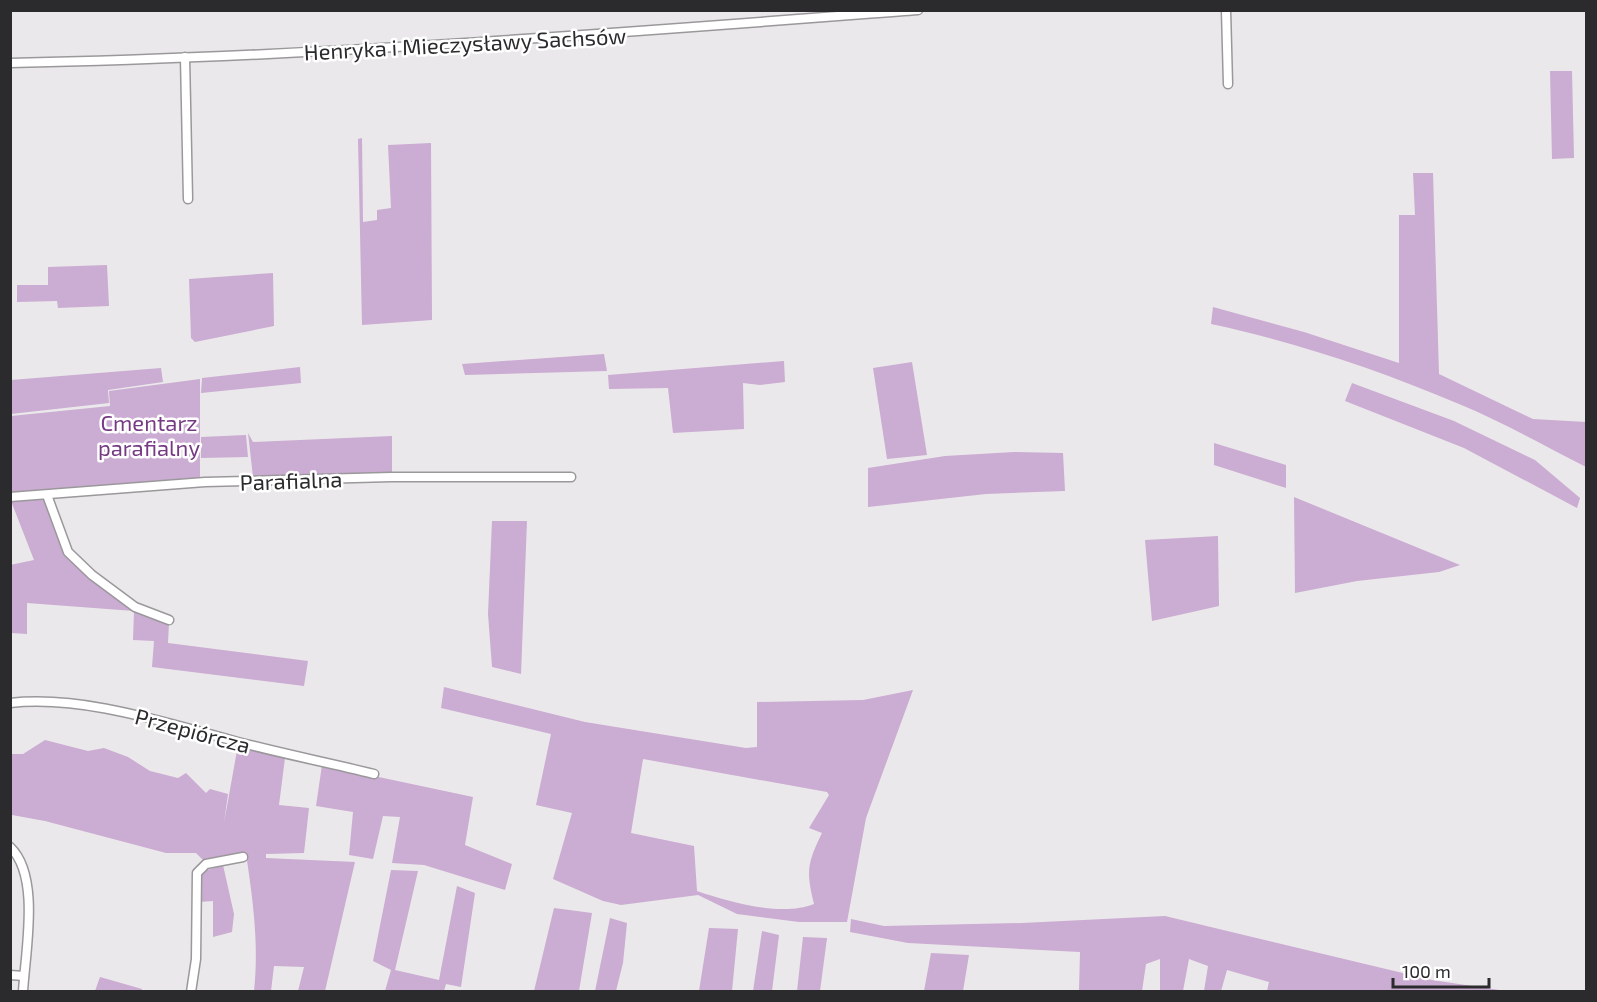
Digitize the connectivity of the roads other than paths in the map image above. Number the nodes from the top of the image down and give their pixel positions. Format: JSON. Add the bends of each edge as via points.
{"nodes":[{"id":1,"x":918,"y":10,"type":"edge"},
{"id":2,"x":1226,"y":10,"type":"edge"},
{"id":3,"x":185,"y":57,"type":"junction"},
{"id":4,"x":10,"y":63,"type":"edge"},
{"id":5,"x":1228,"y":84,"type":"dead end"},
{"id":6,"x":188,"y":199,"type":"dead end"},
{"id":7,"x":571,"y":477,"type":"dead end"},
{"id":8,"x":47,"y":495,"type":"junction"},
{"id":9,"x":10,"y":497,"type":"edge"},
{"id":10,"x":169,"y":620,"type":"dead end"},
{"id":11,"x":10,"y":703,"type":"edge"},
{"id":12,"x":374,"y":774,"type":"dead end"},
{"id":13,"x":10,"y":847,"type":"edge"},
{"id":14,"x":243,"y":857,"type":"dead end"},
{"id":15,"x":10,"y":975,"type":"edge"},
{"id":16,"x":24,"y":976,"type":"junction"},
{"id":17,"x":23,"y":992,"type":"edge"},
{"id":18,"x":191,"y":992,"type":"edge"}],
"edges":[{"from":1,"to":3,"type":"street","name":"Henryka i Mieczysławy Sachsów","via":[[621,34]]},
{"from":2,"to":5,"type":"street"},
{"from":3,"to":4,"type":"street","name":"Henryka i Mieczysławy Sachsów"},
{"from":3,"to":6,"type":"street"},
{"from":7,"to":8,"type":"street","name":"Parafialna","via":[[205,482]]},
{"from":8,"to":9,"type":"street","name":"Parafialna"},
{"from":8,"to":10,"type":"street","via":[[68,552],[135,607]]},
{"from":11,"to":12,"type":"street","name":"Przepiórcza","via":[[122,711]]},
{"from":13,"to":16,"type":"street","via":[[21,861],[28,896]]},
{"from":14,"to":18,"type":"street","via":[[206,864],[197,873],[196,959]]},
{"from":15,"to":16,"type":"street"},
{"from":16,"to":17,"type":"street"}]}
